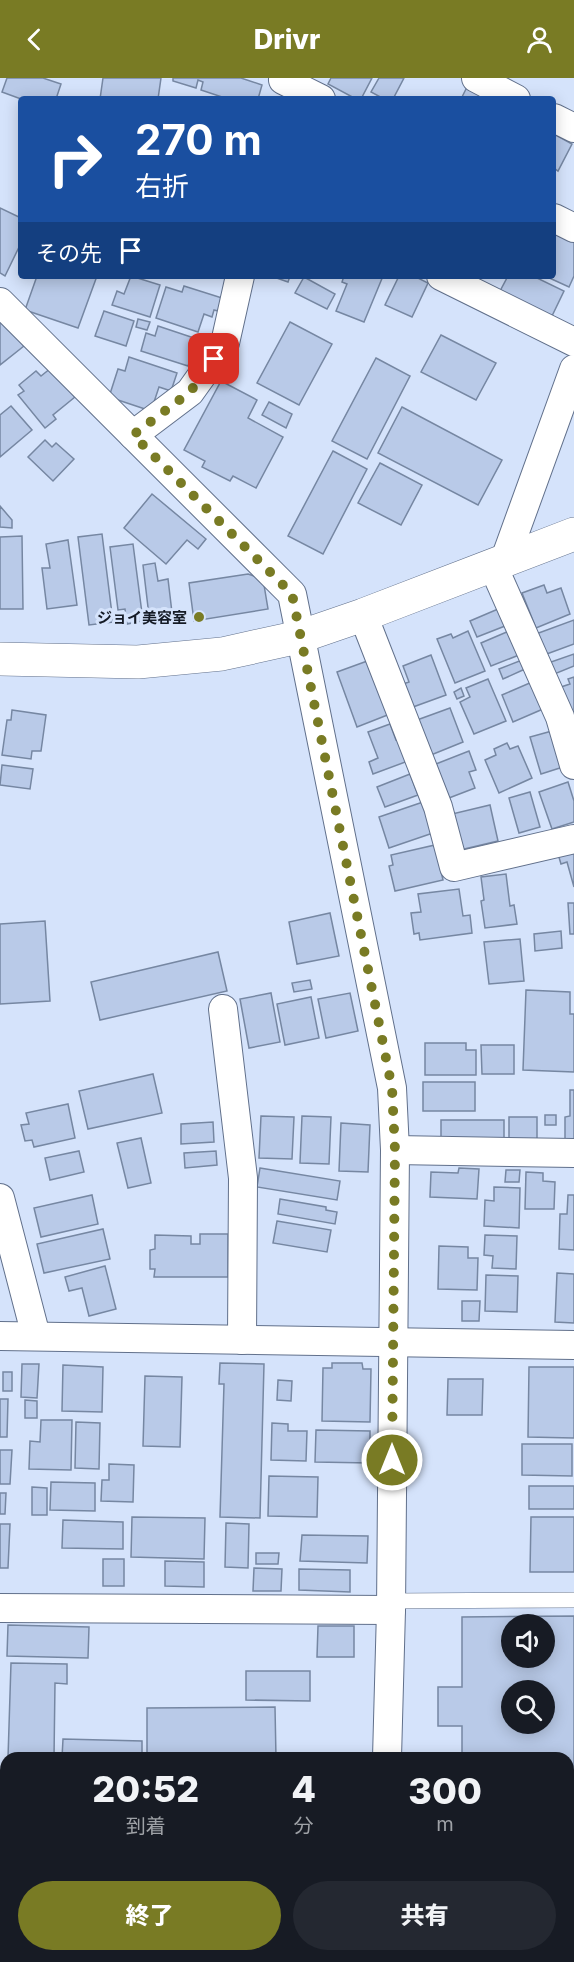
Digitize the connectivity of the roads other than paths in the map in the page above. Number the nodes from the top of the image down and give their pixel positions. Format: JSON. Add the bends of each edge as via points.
{"nodes":[{"id":1,"x":476,"y":78,"type":"edge"},
{"id":2,"x":282,"y":86,"type":"edge"},
{"id":3,"x":312,"y":96,"type":"edge"},
{"id":4,"x":510,"y":96,"type":"edge"},
{"id":5,"x":556,"y":119,"type":"edge"},
{"id":6,"x":574,"y":129,"type":"edge"},
{"id":7,"x":556,"y":219,"type":"edge"},
{"id":8,"x":574,"y":228,"type":"edge"},
{"id":9,"x":239,"y":279,"type":"edge"},
{"id":10,"x":447,"y":279,"type":"edge"},
{"id":11,"x":0,"y":302,"type":"edge"},
{"id":12,"x":574,"y":342,"type":"edge"},
{"id":13,"x":574,"y":369,"type":"edge"},
{"id":14,"x":133,"y":435,"type":"junction"},
{"id":15,"x":574,"y":534,"type":"edge"},
{"id":16,"x":499,"y":564,"type":"junction"},
{"id":17,"x":363,"y":615,"type":"junction"},
{"id":18,"x":300,"y":637,"type":"junction"},
{"id":19,"x":0,"y":659,"type":"edge"},
{"id":20,"x":574,"y":765,"type":"edge"},
{"id":21,"x":574,"y":839,"type":"edge"},
{"id":22,"x":223,"y":1009,"type":"dead end"},
{"id":23,"x":395,"y":1150,"type":"junction"},
{"id":24,"x":574,"y":1153,"type":"edge"},
{"id":25,"x":0,"y":1198,"type":"edge"},
{"id":26,"x":0,"y":1335,"type":"edge"},
{"id":27,"x":36,"y":1336,"type":"junction"},
{"id":28,"x":242,"y":1340,"type":"junction"},
{"id":29,"x":393,"y":1342,"type":"junction"},
{"id":30,"x":574,"y":1345,"type":"edge"},
{"id":31,"x":574,"y":1600,"type":"edge"},
{"id":32,"x":391,"y":1606,"type":"junction"},
{"id":33,"x":0,"y":1608,"type":"edge"},
{"id":34,"x":387,"y":1752,"type":"edge"}],
"edges":[{"from":1,"to":4,"type":"street"},
{"from":2,"to":3,"type":"street"},
{"from":5,"to":6,"type":"street"},
{"from":7,"to":8,"type":"street"},
{"from":9,"to":14,"type":"street","via":[[225,343],[190,392]]},
{"from":10,"to":12,"type":"street"},
{"from":11,"to":14,"type":"street"},
{"from":13,"to":16,"type":"street"},
{"from":14,"to":18,"type":"street","via":[[292,594]]},
{"from":15,"to":16,"type":"street"},
{"from":16,"to":17,"type":"street"},
{"from":16,"to":20,"type":"street","via":[[560,717]]},
{"from":17,"to":18,"type":"street"},
{"from":17,"to":21,"type":"street","via":[[438,807],[454,867]]},
{"from":18,"to":19,"type":"street","via":[[222,654],[138,662]]},
{"from":18,"to":23,"type":"street","via":[[392,1088]]},
{"from":22,"to":28,"type":"street","via":[[243,1178]]},
{"from":23,"to":24,"type":"street"},
{"from":23,"to":29,"type":"street"},
{"from":25,"to":27,"type":"street"},
{"from":26,"to":27,"type":"street"},
{"from":27,"to":28,"type":"street"},
{"from":28,"to":29,"type":"street"},
{"from":29,"to":30,"type":"street"},
{"from":29,"to":32,"type":"street"},
{"from":31,"to":32,"type":"lane"},
{"from":32,"to":33,"type":"street"},
{"from":32,"to":34,"type":"street"}]}
